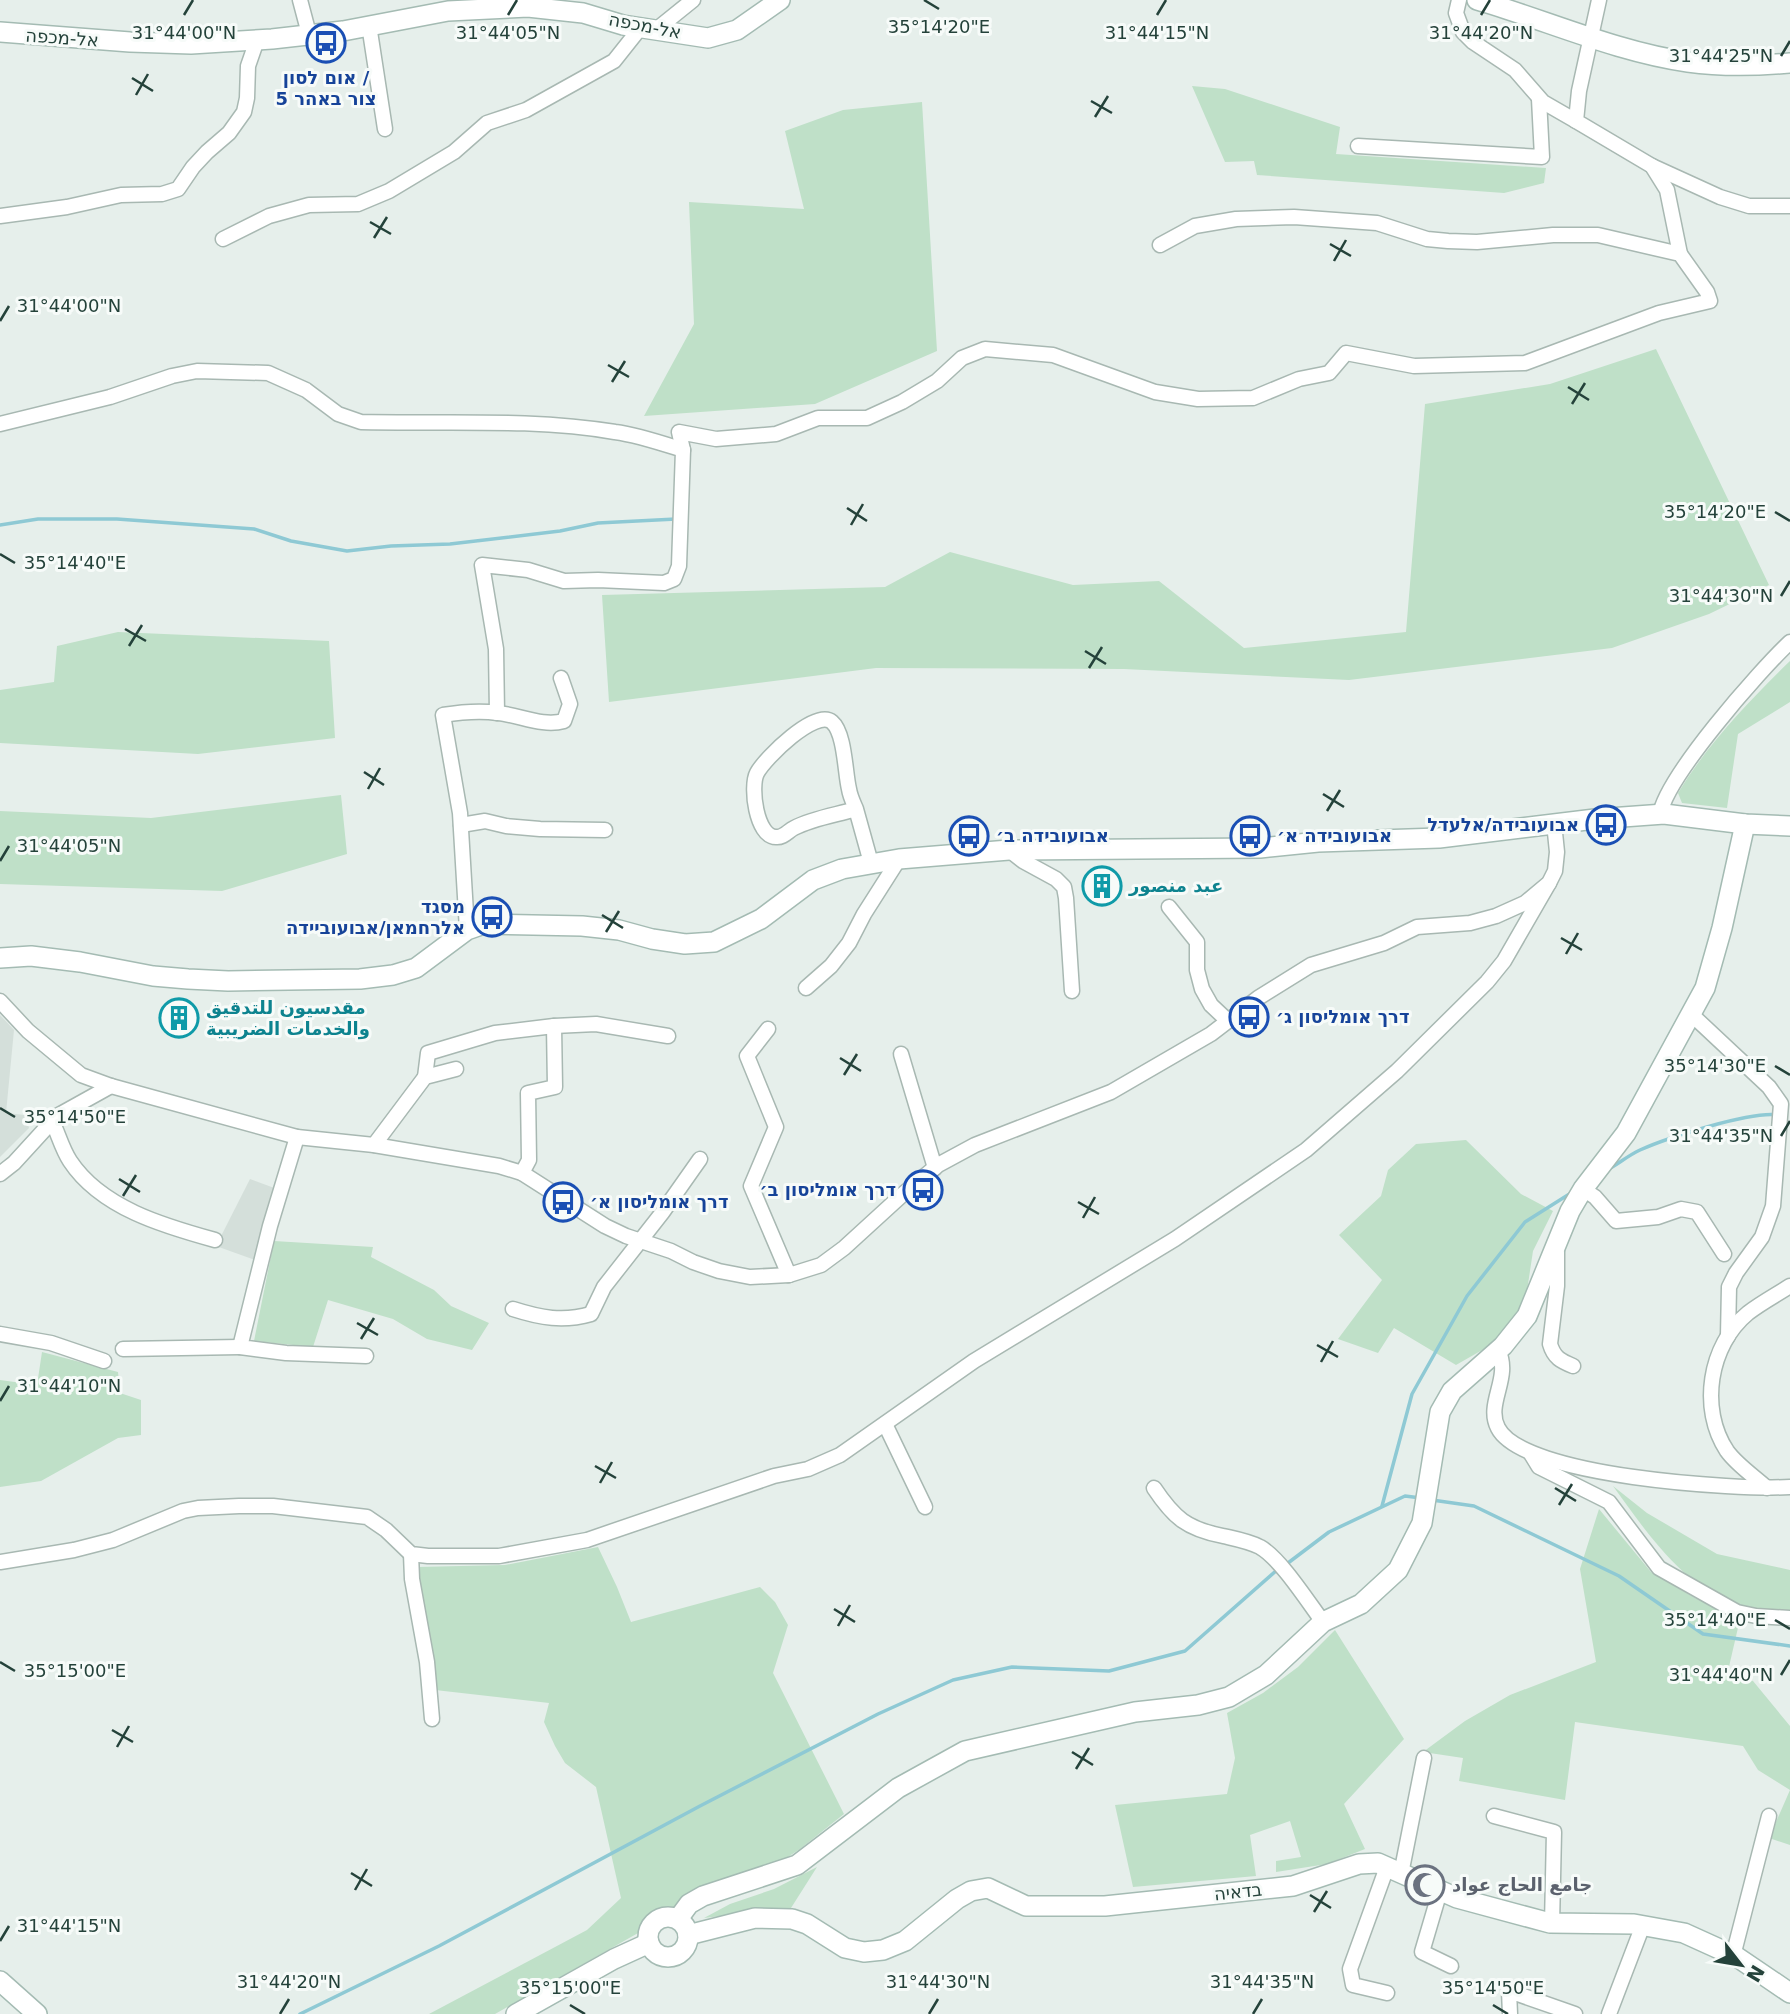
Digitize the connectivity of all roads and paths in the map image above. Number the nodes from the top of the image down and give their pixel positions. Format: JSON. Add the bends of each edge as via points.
{"nodes":[{"id":1,"x":300,"y":0,"type":"edge"},
{"id":2,"x":693,"y":0,"type":"edge"},
{"id":3,"x":779,"y":0,"type":"edge"},
{"id":4,"x":1459,"y":0,"type":"edge"},
{"id":5,"x":1477,"y":0,"type":"edge"},
{"id":6,"x":1599,"y":0,"type":"edge"},
{"id":7,"x":369,"y":24,"type":"junction"},
{"id":8,"x":649,"y":28,"type":"junction"},
{"id":9,"x":0,"y":32,"type":"edge"},
{"id":10,"x":309,"y":34,"type":"junction"},
{"id":11,"x":1591,"y":37,"type":"junction"},
{"id":12,"x":257,"y":40,"type":"junction"},
{"id":13,"x":1790,"y":63,"type":"edge"},
{"id":14,"x":1539,"y":99,"type":"junction"},
{"id":15,"x":1576,"y":121,"type":"junction"},
{"id":16,"x":385,"y":129,"type":"dead end"},
{"id":17,"x":1358,"y":146,"type":"dead end"},
{"id":18,"x":1652,"y":166,"type":"junction"},
{"id":19,"x":1790,"y":206,"type":"edge"},
{"id":20,"x":0,"y":216,"type":"edge"},
{"id":21,"x":223,"y":239,"type":"dead end"},
{"id":22,"x":1160,"y":245,"type":"dead end"},
{"id":23,"x":1680,"y":254,"type":"junction"},
{"id":24,"x":0,"y":424,"type":"edge"},
{"id":25,"x":683,"y":450,"type":"junction"},
{"id":26,"x":1790,"y":642,"type":"edge"},
{"id":27,"x":561,"y":678,"type":"dead end"},
{"id":28,"x":497,"y":713,"type":"junction"},
{"id":29,"x":856,"y":809,"type":"junction"},
{"id":30,"x":1660,"y":815,"type":"junction"},
{"id":31,"x":1554,"y":823,"type":"junction"},
{"id":32,"x":1745,"y":824,"type":"junction"},
{"id":33,"x":461,"y":825,"type":"junction"},
{"id":34,"x":1790,"y":826,"type":"edge"},
{"id":35,"x":605,"y":830,"type":"dead end"},
{"id":36,"x":1009,"y":850,"type":"junction"},
{"id":37,"x":899,"y":859,"type":"junction"},
{"id":38,"x":871,"y":863,"type":"junction"},
{"id":39,"x":1549,"y":883,"type":"junction"},
{"id":40,"x":1169,"y":907,"type":"dead end"},
{"id":41,"x":467,"y":930,"type":"junction"},
{"id":42,"x":0,"y":958,"type":"edge"},
{"id":43,"x":806,"y":988,"type":"dead end"},
{"id":44,"x":1072,"y":991,"type":"dead end"},
{"id":45,"x":0,"y":1001,"type":"edge"},
{"id":46,"x":1690,"y":1014,"type":"junction"},
{"id":47,"x":1228,"y":1021,"type":"junction"},
{"id":48,"x":554,"y":1026,"type":"junction"},
{"id":49,"x":768,"y":1029,"type":"dead end"},
{"id":50,"x":668,"y":1036,"type":"dead end"},
{"id":51,"x":901,"y":1054,"type":"dead end"},
{"id":52,"x":456,"y":1069,"type":"dead end"},
{"id":53,"x":425,"y":1077,"type":"junction"},
{"id":54,"x":111,"y":1086,"type":"junction"},
{"id":55,"x":52,"y":1121,"type":"junction"},
{"id":56,"x":297,"y":1137,"type":"junction"},
{"id":57,"x":374,"y":1145,"type":"junction"},
{"id":58,"x":700,"y":1159,"type":"dead end"},
{"id":59,"x":935,"y":1168,"type":"junction"},
{"id":60,"x":522,"y":1172,"type":"junction"},
{"id":61,"x":0,"y":1174,"type":"edge"},
{"id":62,"x":1583,"y":1189,"type":"junction"},
{"id":63,"x":215,"y":1240,"type":"dead end"},
{"id":64,"x":640,"y":1240,"type":"junction"},
{"id":65,"x":1557,"y":1244,"type":"junction"},
{"id":66,"x":1724,"y":1254,"type":"dead end"},
{"id":67,"x":789,"y":1275,"type":"junction"},
{"id":68,"x":1790,"y":1286,"type":"edge"},
{"id":69,"x":513,"y":1309,"type":"dead end"},
{"id":70,"x":0,"y":1334,"type":"edge"},
{"id":71,"x":1728,"y":1336,"type":"junction"},
{"id":72,"x":240,"y":1347,"type":"junction"},
{"id":73,"x":123,"y":1349,"type":"dead end"},
{"id":74,"x":1498,"y":1350,"type":"junction"},
{"id":75,"x":366,"y":1356,"type":"dead end"},
{"id":76,"x":104,"y":1361,"type":"dead end"},
{"id":77,"x":1573,"y":1366,"type":"dead end"},
{"id":78,"x":885,"y":1424,"type":"junction"},
{"id":79,"x":1531,"y":1454,"type":"junction"},
{"id":80,"x":1790,"y":1487,"type":"edge"},
{"id":81,"x":1154,"y":1488,"type":"dead end"},
{"id":82,"x":1767,"y":1488,"type":"junction"},
{"id":83,"x":925,"y":1507,"type":"dead end"},
{"id":84,"x":411,"y":1553,"type":"junction"},
{"id":85,"x":0,"y":1562,"type":"edge"},
{"id":86,"x":1790,"y":1618,"type":"edge"},
{"id":87,"x":1323,"y":1622,"type":"junction"},
{"id":88,"x":432,"y":1719,"type":"dead end"},
{"id":89,"x":1424,"y":1758,"type":"dead end"},
{"id":90,"x":1494,"y":1816,"type":"dead end"},
{"id":91,"x":1769,"y":1816,"type":"dead end"},
{"id":92,"x":1394,"y":1870,"type":"junction"},
{"id":93,"x":1440,"y":1891,"type":"junction"},
{"id":94,"x":1552,"y":1924,"type":"junction"},
{"id":95,"x":1643,"y":1925,"type":"junction"},
{"id":96,"x":683,"y":1927,"type":"junction"},
{"id":97,"x":649,"y":1943,"type":"junction"},
{"id":98,"x":1733,"y":1956,"type":"junction"},
{"id":99,"x":1451,"y":1966,"type":"dead end"},
{"id":100,"x":0,"y":1980,"type":"edge"},
{"id":101,"x":1387,"y":1993,"type":"dead end"},
{"id":102,"x":1790,"y":1993,"type":"edge"},
{"id":103,"x":37,"y":2014,"type":"edge"},
{"id":104,"x":516,"y":2014,"type":"edge"},
{"id":105,"x":1510,"y":2014,"type":"edge"},
{"id":106,"x":1575,"y":2014,"type":"edge"},
{"id":107,"x":1609,"y":2014,"type":"edge"}],
"edges":[{"from":1,"to":10,"type":"street"},
{"from":2,"to":8,"type":"street"},
{"from":3,"to":8,"type":"street","name":"אל-מכפה","via":[[737,30],[708,37]]},
{"from":4,"to":14,"type":"street","via":[[1456,13],[1463,32],[1515,70]]},
{"from":5,"to":11,"type":"street"},
{"from":6,"to":11,"type":"street"},
{"from":7,"to":8,"type":"street","name":"אל-מכפה","via":[[448,11],[528,7]]},
{"from":7,"to":10,"type":"street","name":"אל-מכפה"},
{"from":7,"to":16,"type":"street"},
{"from":8,"to":21,"type":"street","via":[[614,61],[526,110],[487,122],[454,152],[389,191],[358,204],[309,205],[270,216]]},
{"from":9,"to":12,"type":"street","name":"אל-מכפה","via":[[191,44]]},
{"from":10,"to":12,"type":"street","name":"אל-מכפה"},
{"from":11,"to":13,"type":"street","via":[[1686,62],[1728,67]]},
{"from":11,"to":15,"type":"street"},
{"from":12,"to":20,"type":"street","via":[[248,66],[244,112],[178,189]]},
{"from":14,"to":15,"type":"street"},
{"from":14,"to":17,"type":"street","via":[[1542,157]]},
{"from":15,"to":18,"type":"street"},
{"from":18,"to":19,"type":"street","via":[[1749,206]]},
{"from":18,"to":23,"type":"street","via":[[1667,190]]},
{"from":22,"to":23,"type":"street","via":[[1195,226],[1294,217],[1377,223],[1448,241],[1598,235]]},
{"from":23,"to":25,"type":"street","via":[[1710,301],[1659,313],[1525,363],[1415,366],[1346,353],[1329,373],[1253,398],[1198,399],[1155,392],[1052,355],[985,349],[962,358],[937,381],[902,402],[867,418],[818,418],[776,434],[716,439],[679,432]]},
{"from":24,"to":25,"type":"street","via":[[110,397],[172,376],[197,371],[246,372],[278,377],[306,390],[338,414],[361,422],[571,428],[615,432]]},
{"from":25,"to":28,"type":"street","via":[[680,566],[674,579],[664,583],[564,581],[528,570],[482,565],[496,649]]},
{"from":26,"to":30,"type":"street","via":[[1748,685],[1691,758],[1661,802]]},
{"from":27,"to":28,"type":"street","via":[[570,704],[564,721],[551,725]]},
{"from":28,"to":33,"type":"street","via":[[443,715]]},
{"from":29,"to":29,"type":"street","via":[[839,732],[827,720],[821,719],[782,742],[756,774],[758,817],[764,831],[774,838],[803,824]]},
{"from":29,"to":38,"type":"street"},
{"from":30,"to":31,"type":"street"},
{"from":30,"to":32,"type":"street"},
{"from":31,"to":36,"type":"street","via":[[1439,838],[1260,848]]},
{"from":31,"to":39,"type":"street","via":[[1557,852]]},
{"from":32,"to":34,"type":"street"},
{"from":32,"to":46,"type":"street","via":[[1720,937],[1704,988]]},
{"from":33,"to":35,"type":"street","via":[[485,821],[540,829]]},
{"from":33,"to":41,"type":"street"},
{"from":36,"to":37,"type":"street"},
{"from":36,"to":44,"type":"street","via":[[1064,887]]},
{"from":37,"to":38,"type":"street"},
{"from":37,"to":43,"type":"street","via":[[849,943]]},
{"from":38,"to":41,"type":"street","via":[[813,880],[761,919],[714,942],[685,944],[582,926],[484,924]]},
{"from":39,"to":47,"type":"street","via":[[1525,904],[1496,916],[1417,928],[1311,965]]},
{"from":39,"to":78,"type":"street","via":[[1487,982],[1397,1071],[1306,1150],[1175,1239],[974,1360]]},
{"from":40,"to":47,"type":"street","via":[[1197,942],[1202,989]]},
{"from":41,"to":42,"type":"street","via":[[416,968],[360,979],[188,979],[31,956]]},
{"from":45,"to":54,"type":"street","via":[[81,1075]]},
{"from":46,"to":62,"type":"street","via":[[1626,1133]]},
{"from":46,"to":71,"type":"street","via":[[1769,1087],[1781,1104],[1773,1206],[1762,1237],[1729,1287]]},
{"from":47,"to":59,"type":"street","via":[[1111,1092],[975,1145]]},
{"from":48,"to":50,"type":"street","via":[[596,1024]]},
{"from":48,"to":53,"type":"street","via":[[495,1033],[428,1053]]},
{"from":48,"to":60,"type":"street","via":[[555,1087],[528,1093],[529,1160]]},
{"from":49,"to":67,"type":"street","via":[[747,1056],[776,1127],[751,1186]]},
{"from":51,"to":59,"type":"street"},
{"from":52,"to":53,"type":"street"},
{"from":53,"to":57,"type":"street"},
{"from":54,"to":55,"type":"street"},
{"from":54,"to":56,"type":"street"},
{"from":55,"to":61,"type":"street"},
{"from":55,"to":63,"type":"street","via":[[69,1160],[90,1184],[140,1215]]},
{"from":56,"to":57,"type":"street"},
{"from":56,"to":72,"type":"street"},
{"from":57,"to":60,"type":"street"},
{"from":58,"to":64,"type":"street"},
{"from":59,"to":67,"type":"street","via":[[821,1265]]},
{"from":60,"to":64,"type":"street","via":[[605,1226]]},
{"from":62,"to":65,"type":"street"},
{"from":62,"to":66,"type":"street","via":[[1616,1221],[1658,1217],[1681,1209],[1697,1212]]},
{"from":64,"to":67,"type":"street","via":[[719,1271],[750,1277]]},
{"from":64,"to":69,"type":"street","via":[[604,1287],[591,1314],[541,1318]]},
{"from":65,"to":74,"type":"street","via":[[1527,1316]]},
{"from":65,"to":77,"type":"street","via":[[1550,1344],[1560,1361]]},
{"from":68,"to":71,"type":"street","via":[[1748,1313]]},
{"from":70,"to":76,"type":"street","via":[[51,1343]]},
{"from":71,"to":82,"type":"street","via":[[1710,1394],[1715,1423],[1728,1453]]},
{"from":72,"to":73,"type":"street"},
{"from":72,"to":75,"type":"street"},
{"from":74,"to":79,"type":"street","via":[[1504,1369],[1495,1407],[1496,1426],[1505,1438]]},
{"from":74,"to":87,"type":"street","via":[[1452,1391],[1440,1412],[1422,1523],[1398,1570],[1361,1604]]},
{"from":78,"to":83,"type":"street"},
{"from":78,"to":84,"type":"street","via":[[840,1455],[808,1469],[774,1476],[587,1540],[499,1556]]},
{"from":79,"to":82,"type":"street","via":[[1677,1484]]},
{"from":79,"to":86,"type":"street","via":[[1539,1467],[1609,1502],[1658,1568],[1737,1612]]},
{"from":80,"to":82,"type":"street"},
{"from":81,"to":87,"type":"street","via":[[1182,1523],[1262,1548]]},
{"from":84,"to":85,"type":"street","via":[[366,1517],[239,1506],[183,1511],[113,1540]]},
{"from":84,"to":88,"type":"street"},
{"from":87,"to":96,"type":"street","via":[[1266,1675],[1229,1697],[1135,1712],[965,1752],[898,1788],[797,1865],[703,1896],[689,1905]]},
{"from":89,"to":92,"type":"street"},
{"from":90,"to":94,"type":"street","via":[[1554,1832]]},
{"from":91,"to":98,"type":"street"},
{"from":92,"to":93,"type":"street","name":"בדאיה"},
{"from":92,"to":96,"type":"street","name":"בדאיה","via":[[1378,1863],[1359,1864],[1293,1886],[1105,1906],[1026,1906],[988,1888],[957,1899],[905,1941],[864,1952],[845,1948],[792,1919]]},
{"from":92,"to":101,"type":"street","via":[[1350,1969],[1353,1985]]},
{"from":93,"to":94,"type":"street","name":"בדאיה"},
{"from":93,"to":99,"type":"street","via":[[1422,1952]]},
{"from":94,"to":95,"type":"street","name":"בדאיה"},
{"from":95,"to":98,"type":"street","name":"בדאיה","via":[[1685,1933]]},
{"from":95,"to":107,"type":"street"},
{"from":96,"to":97,"type":"street","via":[[664,1917],[655,1922]]},
{"from":96,"to":97,"type":"street","via":[[685,1948],[678,1954],[657,1954]]},
{"from":97,"to":104,"type":"street"},
{"from":98,"to":102,"type":"street","name":"בדאיה"},
{"from":100,"to":103,"type":"street"},
{"from":105,"to":106,"type":"street","via":[[1509,1991]]}]}
